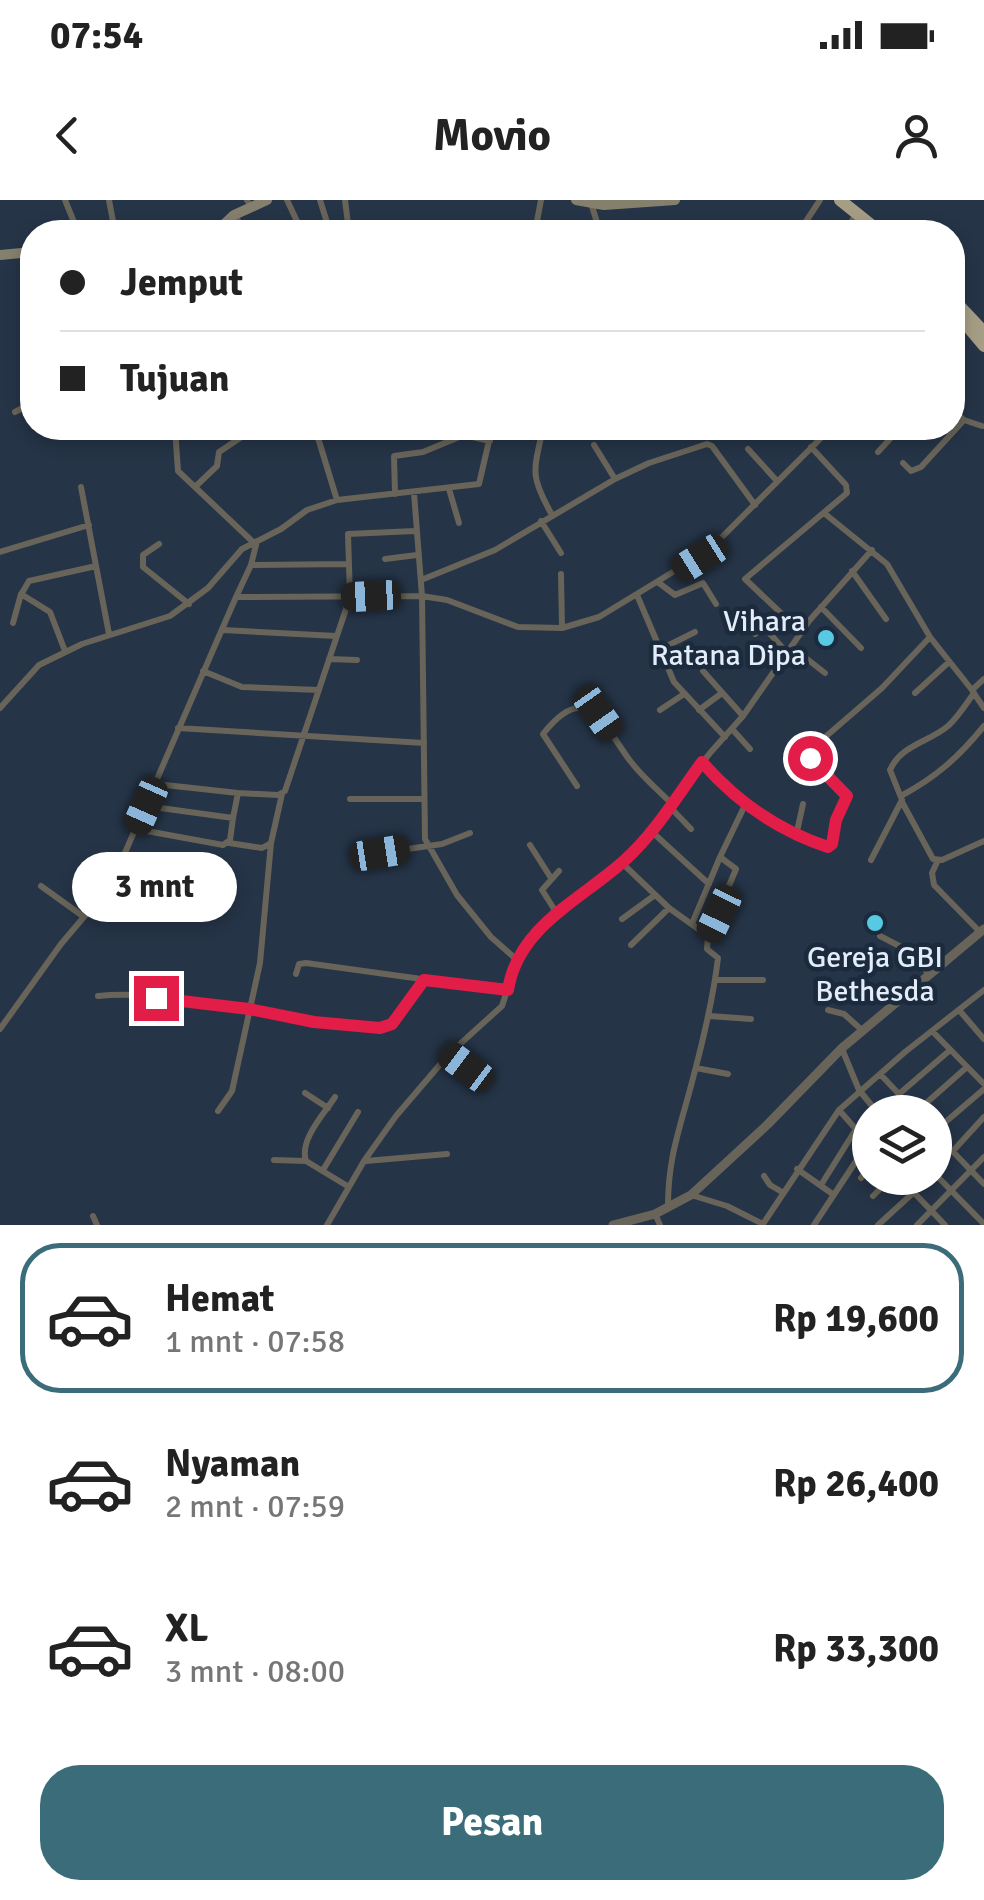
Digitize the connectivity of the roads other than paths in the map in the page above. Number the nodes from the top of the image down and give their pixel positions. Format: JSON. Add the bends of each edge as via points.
{"nodes":[{"id":1,"x":267,"y":200,"type":"edge"},
{"id":2,"x":576,"y":200,"type":"edge"},
{"id":3,"x":644,"y":200,"type":"edge"},
{"id":4,"x":675,"y":200,"type":"edge"},
{"id":5,"x":832,"y":200,"type":"edge"},
{"id":6,"x":840,"y":200,"type":"edge"},
{"id":7,"x":249,"y":201,"type":"edge"},
{"id":8,"x":590,"y":202,"type":"edge"},
{"id":9,"x":234,"y":215,"type":"junction"},
{"id":10,"x":853,"y":219,"type":"edge"},
{"id":11,"x":227,"y":220,"type":"edge"},
{"id":12,"x":228,"y":220,"type":"edge"},
{"id":13,"x":238,"y":220,"type":"edge"},
{"id":14,"x":865,"y":220,"type":"edge"},
{"id":15,"x":965,"y":312,"type":"edge"},
{"id":16,"x":965,"y":323,"type":"edge"},
{"id":17,"x":984,"y":332,"type":"edge"},
{"id":18,"x":984,"y":346,"type":"edge"},
{"id":19,"x":20,"y":409,"type":"edge"},
{"id":20,"x":15,"y":412,"type":"dead end"},
{"id":21,"x":176,"y":440,"type":"edge"},
{"id":22,"x":237,"y":440,"type":"edge"},
{"id":23,"x":319,"y":440,"type":"edge"},
{"id":24,"x":450,"y":440,"type":"edge"},
{"id":25,"x":484,"y":440,"type":"edge"},
{"id":26,"x":540,"y":440,"type":"edge"},
{"id":27,"x":818,"y":440,"type":"edge"},
{"id":28,"x":887,"y":440,"type":"edge"},
{"id":29,"x":946,"y":440,"type":"edge"},
{"id":30,"x":490,"y":441,"type":"joint"},
{"id":31,"x":594,"y":445,"type":"dead end"},
{"id":32,"x":810,"y":447,"type":"junction"},
{"id":33,"x":748,"y":449,"type":"dead end"},
{"id":34,"x":878,"y":452,"type":"dead end"},
{"id":35,"x":902,"y":463,"type":"dead end"},
{"id":36,"x":614,"y":479,"type":"junction"},
{"id":37,"x":777,"y":481,"type":"junction"},
{"id":38,"x":81,"y":487,"type":"dead end"},
{"id":39,"x":195,"y":488,"type":"junction"},
{"id":40,"x":448,"y":489,"type":"junction"},
{"id":41,"x":414,"y":493,"type":"junction"},
{"id":42,"x":395,"y":494,"type":"junction"},
{"id":43,"x":337,"y":500,"type":"junction"},
{"id":44,"x":755,"y":505,"type":"junction"},
{"id":45,"x":824,"y":513,"type":"junction"},
{"id":46,"x":552,"y":514,"type":"junction"},
{"id":47,"x":541,"y":521,"type":"junction"},
{"id":48,"x":459,"y":522,"type":"dead end"},
{"id":49,"x":89,"y":525,"type":"junction"},
{"id":50,"x":416,"y":531,"type":"junction"},
{"id":51,"x":255,"y":542,"type":"junction"},
{"id":52,"x":159,"y":544,"type":"dead end"},
{"id":53,"x":872,"y":550,"type":"junction"},
{"id":54,"x":0,"y":552,"type":"edge"},
{"id":55,"x":561,"y":552,"type":"dead end"},
{"id":56,"x":417,"y":555,"type":"junction"},
{"id":57,"x":385,"y":558,"type":"dead end"},
{"id":58,"x":348,"y":564,"type":"junction"},
{"id":59,"x":251,"y":565,"type":"junction"},
{"id":60,"x":96,"y":566,"type":"junction"},
{"id":61,"x":852,"y":571,"type":"junction"},
{"id":62,"x":561,"y":574,"type":"dead end"},
{"id":63,"x":421,"y":580,"type":"junction"},
{"id":64,"x":660,"y":583,"type":"junction"},
{"id":65,"x":22,"y":594,"type":"junction"},
{"id":66,"x":637,"y":595,"type":"junction"},
{"id":67,"x":422,"y":596,"type":"junction"},
{"id":68,"x":236,"y":597,"type":"junction"},
{"id":69,"x":350,"y":597,"type":"junction"},
{"id":70,"x":189,"y":604,"type":"junction"},
{"id":71,"x":716,"y":604,"type":"dead end"},
{"id":72,"x":821,"y":607,"type":"junction"},
{"id":73,"x":782,"y":614,"type":"junction"},
{"id":74,"x":886,"y":619,"type":"dead end"},
{"id":75,"x":13,"y":623,"type":"dead end"},
{"id":76,"x":764,"y":627,"type":"junction"},
{"id":77,"x":562,"y":628,"type":"junction"},
{"id":78,"x":223,"y":630,"type":"junction"},
{"id":79,"x":696,"y":632,"type":"dead end"},
{"id":80,"x":109,"y":634,"type":"junction"},
{"id":81,"x":756,"y":634,"type":"dead end"},
{"id":82,"x":802,"y":634,"type":"junction"},
{"id":83,"x":336,"y":636,"type":"junction"},
{"id":84,"x":930,"y":637,"type":"junction"},
{"id":85,"x":661,"y":648,"type":"junction"},
{"id":86,"x":861,"y":648,"type":"dead end"},
{"id":87,"x":66,"y":651,"type":"junction"},
{"id":88,"x":791,"y":652,"type":"junction"},
{"id":89,"x":330,"y":659,"type":"junction"},
{"id":90,"x":357,"y":660,"type":"dead end"},
{"id":91,"x":949,"y":662,"type":"junction"},
{"id":92,"x":703,"y":670,"type":"dead end"},
{"id":93,"x":203,"y":671,"type":"junction"},
{"id":94,"x":826,"y":674,"type":"dead end"},
{"id":95,"x":984,"y":679,"type":"edge"},
{"id":96,"x":319,"y":690,"type":"junction"},
{"id":97,"x":973,"y":692,"type":"junction"},
{"id":98,"x":722,"y":693,"type":"junction"},
{"id":99,"x":915,"y":693,"type":"dead end"},
{"id":100,"x":684,"y":694,"type":"junction"},
{"id":101,"x":0,"y":708,"type":"edge"},
{"id":102,"x":984,"y":708,"type":"edge"},
{"id":103,"x":660,"y":710,"type":"dead end"},
{"id":104,"x":699,"y":710,"type":"junction"},
{"id":105,"x":743,"y":716,"type":"junction"},
{"id":106,"x":984,"y":726,"type":"edge"},
{"id":107,"x":178,"y":728,"type":"junction"},
{"id":108,"x":732,"y":729,"type":"junction"},
{"id":109,"x":304,"y":737,"type":"junction"},
{"id":110,"x":724,"y":737,"type":"junction"},
{"id":111,"x":424,"y":743,"type":"junction"},
{"id":112,"x":750,"y":749,"type":"dead end"},
{"id":113,"x":702,"y":762,"type":"junction"},
{"id":114,"x":156,"y":784,"type":"junction"},
{"id":115,"x":577,"y":786,"type":"dead end"},
{"id":116,"x":238,"y":794,"type":"junction"},
{"id":117,"x":282,"y":794,"type":"junction"},
{"id":118,"x":902,"y":798,"type":"junction"},
{"id":119,"x":350,"y":799,"type":"dead end"},
{"id":120,"x":422,"y":799,"type":"junction"},
{"id":121,"x":746,"y":803,"type":"junction"},
{"id":122,"x":804,"y":804,"type":"dead end"},
{"id":123,"x":671,"y":805,"type":"junction"},
{"id":124,"x":146,"y":806,"type":"junction"},
{"id":125,"x":233,"y":818,"type":"junction"},
{"id":126,"x":691,"y":828,"type":"dead end"},
{"id":127,"x":136,"y":830,"type":"junction"},
{"id":128,"x":651,"y":831,"type":"junction"},
{"id":129,"x":470,"y":833,"type":"dead end"},
{"id":130,"x":796,"y":836,"type":"junction"},
{"id":131,"x":984,"y":842,"type":"edge"},
{"id":132,"x":229,"y":843,"type":"junction"},
{"id":133,"x":271,"y":843,"type":"junction"},
{"id":134,"x":426,"y":845,"type":"junction"},
{"id":135,"x":530,"y":845,"type":"dead end"},
{"id":136,"x":380,"y":853,"type":"dead end"},
{"id":137,"x":720,"y":857,"type":"junction"},
{"id":138,"x":871,"y":860,"type":"dead end"},
{"id":139,"x":938,"y":860,"type":"junction"},
{"id":140,"x":622,"y":863,"type":"junction"},
{"id":141,"x":560,"y":870,"type":"dead end"},
{"id":142,"x":551,"y":878,"type":"junction"},
{"id":143,"x":709,"y":884,"type":"junction"},
{"id":144,"x":41,"y":886,"type":"dead end"},
{"id":145,"x":655,"y":895,"type":"junction"},
{"id":146,"x":669,"y":908,"type":"junction"},
{"id":147,"x":556,"y":912,"type":"junction"},
{"id":148,"x":84,"y":917,"type":"junction"},
{"id":149,"x":622,"y":919,"type":"dead end"},
{"id":150,"x":692,"y":924,"type":"junction"},
{"id":151,"x":982,"y":931,"type":"edge"},
{"id":152,"x":708,"y":936,"type":"junction"},
{"id":153,"x":880,"y":936,"type":"dead end"},
{"id":154,"x":631,"y":945,"type":"dead end"},
{"id":155,"x":517,"y":960,"type":"junction"},
{"id":156,"x":296,"y":974,"type":"dead end"},
{"id":157,"x":929,"y":974,"type":"junction"},
{"id":158,"x":424,"y":980,"type":"junction"},
{"id":159,"x":715,"y":980,"type":"junction"},
{"id":160,"x":763,"y":980,"type":"dead end"},
{"id":161,"x":508,"y":990,"type":"junction"},
{"id":162,"x":984,"y":990,"type":"edge"},
{"id":163,"x":98,"y":996,"type":"dead end"},
{"id":164,"x":249,"y":1009,"type":"junction"},
{"id":165,"x":828,"y":1010,"type":"dead end"},
{"id":166,"x":959,"y":1010,"type":"junction"},
{"id":167,"x":709,"y":1016,"type":"junction"},
{"id":168,"x":751,"y":1019,"type":"dead end"},
{"id":169,"x":0,"y":1029,"type":"edge"},
{"id":170,"x":863,"y":1031,"type":"junction"},
{"id":171,"x":932,"y":1031,"type":"junction"},
{"id":172,"x":984,"y":1039,"type":"edge"},
{"id":173,"x":842,"y":1048,"type":"junction"},
{"id":174,"x":950,"y":1051,"type":"junction"},
{"id":175,"x":449,"y":1054,"type":"junction"},
{"id":176,"x":967,"y":1067,"type":"junction"},
{"id":177,"x":696,"y":1068,"type":"junction"},
{"id":178,"x":728,"y":1074,"type":"dead end"},
{"id":179,"x":880,"y":1074,"type":"junction"},
{"id":180,"x":483,"y":1080,"type":"dead end"},
{"id":181,"x":984,"y":1086,"type":"edge"},
{"id":182,"x":859,"y":1090,"type":"junction"},
{"id":183,"x":305,"y":1092,"type":"dead end"},
{"id":184,"x":898,"y":1094,"type":"joint"},
{"id":185,"x":863,"y":1095,"type":"edge"},
{"id":186,"x":935,"y":1095,"type":"edge"},
{"id":187,"x":335,"y":1096,"type":"dead end"},
{"id":188,"x":328,"y":1108,"type":"junction"},
{"id":189,"x":839,"y":1110,"type":"junction"},
{"id":190,"x":218,"y":1111,"type":"dead end"},
{"id":191,"x":358,"y":1112,"type":"dead end"},
{"id":192,"x":952,"y":1116,"type":"edge"},
{"id":193,"x":984,"y":1117,"type":"edge"},
{"id":194,"x":852,"y":1125,"type":"edge"},
{"id":195,"x":852,"y":1135,"type":"edge"},
{"id":196,"x":952,"y":1151,"type":"joint"},
{"id":197,"x":448,"y":1154,"type":"dead end"},
{"id":198,"x":984,"y":1157,"type":"edge"},
{"id":199,"x":274,"y":1160,"type":"dead end"},
{"id":200,"x":306,"y":1161,"type":"junction"},
{"id":201,"x":364,"y":1161,"type":"junction"},
{"id":202,"x":797,"y":1169,"type":"junction"},
{"id":203,"x":852,"y":1169,"type":"edge"},
{"id":204,"x":323,"y":1170,"type":"junction"},
{"id":205,"x":971,"y":1170,"type":"junction"},
{"id":206,"x":764,"y":1176,"type":"dead end"},
{"id":207,"x":984,"y":1184,"type":"edge"},
{"id":208,"x":821,"y":1185,"type":"junction"},
{"id":209,"x":349,"y":1186,"type":"junction"},
{"id":210,"x":952,"y":1187,"type":"edge"},
{"id":211,"x":952,"y":1191,"type":"edge"},
{"id":212,"x":782,"y":1192,"type":"junction"},
{"id":213,"x":691,"y":1195,"type":"junction"},
{"id":214,"x":834,"y":1195,"type":"junction"},
{"id":215,"x":911,"y":1195,"type":"edge"},
{"id":216,"x":915,"y":1195,"type":"edge"},
{"id":217,"x":944,"y":1195,"type":"edge"},
{"id":218,"x":668,"y":1207,"type":"junction"},
{"id":219,"x":930,"y":1210,"type":"junction"},
{"id":220,"x":655,"y":1214,"type":"junction"},
{"id":221,"x":93,"y":1216,"type":"dead end"},
{"id":222,"x":763,"y":1224,"type":"edge"},
{"id":223,"x":984,"y":1224,"type":"edge"},
{"id":224,"x":97,"y":1225,"type":"edge"},
{"id":225,"x":328,"y":1225,"type":"edge"},
{"id":226,"x":613,"y":1225,"type":"edge"},
{"id":227,"x":660,"y":1225,"type":"edge"},
{"id":228,"x":814,"y":1225,"type":"edge"},
{"id":229,"x":878,"y":1225,"type":"edge"},
{"id":230,"x":917,"y":1225,"type":"edge"},
{"id":231,"x":945,"y":1225,"type":"edge"}],
"edges":[{"from":1,"to":9,"type":"main road"},
{"from":2,"to":8,"type":"main road"},
{"from":3,"to":8,"type":"main road"},
{"from":4,"to":8,"type":"main road"},
{"from":5,"to":10,"type":"highway"},
{"from":6,"to":14,"type":"highway"},
{"from":7,"to":11,"type":"main road"},
{"from":9,"to":12,"type":"main road"},
{"from":9,"to":13,"type":"street"},
{"from":15,"to":17,"type":"highway"},
{"from":16,"to":18,"type":"highway"},
{"from":19,"to":20,"type":"street"},
{"from":21,"to":39,"type":"street","via":[[177,469]]},
{"from":22,"to":39,"type":"street","via":[[219,452],[217,466]]},
{"from":23,"to":43,"type":"street"},
{"from":24,"to":42,"type":"street","via":[[394,456]]},
{"from":25,"to":30,"type":"street"},
{"from":26,"to":46,"type":"street","via":[[533,467]]},
{"from":27,"to":32,"type":"street"},
{"from":28,"to":34,"type":"street"},
{"from":29,"to":35,"type":"street","via":[[921,468],[911,471]]},
{"from":30,"to":40,"type":"street","via":[[481,482]]},
{"from":31,"to":36,"type":"street"},
{"from":32,"to":37,"type":"street"},
{"from":32,"to":45,"type":"street","via":[[848,487]]},
{"from":33,"to":37,"type":"street"},
{"from":36,"to":44,"type":"street","via":[[709,444]]},
{"from":36,"to":46,"type":"street"},
{"from":37,"to":44,"type":"street"},
{"from":38,"to":49,"type":"street"},
{"from":39,"to":51,"type":"street"},
{"from":40,"to":41,"type":"street"},
{"from":40,"to":48,"type":"street"},
{"from":41,"to":42,"type":"street"},
{"from":41,"to":50,"type":"street"},
{"from":42,"to":43,"type":"street"},
{"from":43,"to":51,"type":"street"},
{"from":44,"to":64,"type":"street","via":[[709,550]]},
{"from":45,"to":53,"type":"street"},
{"from":45,"to":73,"type":"street","via":[[745,579]]},
{"from":46,"to":47,"type":"street"},
{"from":47,"to":55,"type":"street"},
{"from":47,"to":63,"type":"street","via":[[484,556]]},
{"from":49,"to":54,"type":"street"},
{"from":49,"to":60,"type":"street"},
{"from":50,"to":56,"type":"street"},
{"from":50,"to":58,"type":"street","via":[[350,532]]},
{"from":51,"to":59,"type":"street"},
{"from":51,"to":70,"type":"street"},
{"from":52,"to":70,"type":"street","via":[[144,555],[143,566]]},
{"from":53,"to":61,"type":"street"},
{"from":53,"to":84,"type":"street"},
{"from":56,"to":57,"type":"street"},
{"from":56,"to":63,"type":"street"},
{"from":58,"to":59,"type":"street"},
{"from":58,"to":69,"type":"street"},
{"from":59,"to":68,"type":"street"},
{"from":60,"to":65,"type":"street","via":[[29,581]]},
{"from":60,"to":80,"type":"street"},
{"from":61,"to":72,"type":"street"},
{"from":61,"to":74,"type":"street"},
{"from":62,"to":77,"type":"street"},
{"from":63,"to":67,"type":"street"},
{"from":64,"to":66,"type":"street"},
{"from":64,"to":71,"type":"street","via":[[674,595],[703,583]]},
{"from":65,"to":75,"type":"street"},
{"from":65,"to":87,"type":"street","via":[[50,612]]},
{"from":66,"to":77,"type":"street"},
{"from":66,"to":85,"type":"street"},
{"from":67,"to":69,"type":"street"},
{"from":67,"to":77,"type":"street","via":[[506,624]]},
{"from":67,"to":111,"type":"street"},
{"from":68,"to":69,"type":"street"},
{"from":68,"to":78,"type":"street"},
{"from":69,"to":83,"type":"street"},
{"from":70,"to":80,"type":"street"},
{"from":72,"to":82,"type":"street"},
{"from":72,"to":86,"type":"street"},
{"from":73,"to":76,"type":"street"},
{"from":73,"to":82,"type":"street"},
{"from":76,"to":81,"type":"street"},
{"from":76,"to":88,"type":"street"},
{"from":78,"to":83,"type":"street"},
{"from":78,"to":93,"type":"street"},
{"from":79,"to":85,"type":"street"},
{"from":80,"to":87,"type":"street"},
{"from":82,"to":88,"type":"street"},
{"from":83,"to":89,"type":"street"},
{"from":84,"to":91,"type":"street"},
{"from":84,"to":130,"type":"street","via":[[809,752],[847,799],[828,847]]},
{"from":85,"to":100,"type":"street"},
{"from":87,"to":101,"type":"street","via":[[35,668]]},
{"from":88,"to":94,"type":"street"},
{"from":88,"to":105,"type":"street"},
{"from":89,"to":90,"type":"street"},
{"from":89,"to":96,"type":"street"},
{"from":91,"to":97,"type":"street"},
{"from":91,"to":99,"type":"street"},
{"from":92,"to":98,"type":"street"},
{"from":93,"to":96,"type":"street","via":[[242,687]]},
{"from":93,"to":107,"type":"street"},
{"from":95,"to":97,"type":"street"},
{"from":96,"to":109,"type":"street"},
{"from":97,"to":102,"type":"street"},
{"from":97,"to":118,"type":"street","via":[[948,725],[892,764]]},
{"from":98,"to":104,"type":"street"},
{"from":98,"to":105,"type":"street"},
{"from":100,"to":103,"type":"street"},
{"from":100,"to":104,"type":"street"},
{"from":104,"to":110,"type":"street"},
{"from":105,"to":108,"type":"street"},
{"from":106,"to":118,"type":"street","via":[[949,766]]},
{"from":107,"to":109,"type":"street"},
{"from":107,"to":114,"type":"street"},
{"from":108,"to":110,"type":"street"},
{"from":108,"to":112,"type":"street"},
{"from":109,"to":111,"type":"street"},
{"from":109,"to":117,"type":"street"},
{"from":110,"to":113,"type":"street"},
{"from":111,"to":120,"type":"street"},
{"from":113,"to":121,"type":"street"},
{"from":113,"to":123,"type":"street"},
{"from":114,"to":116,"type":"street"},
{"from":114,"to":124,"type":"street"},
{"from":115,"to":123,"type":"street","via":[[543,734],[576,707],[596,711]]},
{"from":116,"to":117,"type":"street"},
{"from":116,"to":125,"type":"street"},
{"from":117,"to":133,"type":"street"},
{"from":118,"to":138,"type":"street"},
{"from":118,"to":139,"type":"street","via":[[928,855]]},
{"from":119,"to":120,"type":"street"},
{"from":120,"to":134,"type":"street"},
{"from":121,"to":130,"type":"street"},
{"from":121,"to":137,"type":"street"},
{"from":122,"to":130,"type":"street"},
{"from":123,"to":126,"type":"street"},
{"from":123,"to":128,"type":"street"},
{"from":124,"to":125,"type":"street"},
{"from":124,"to":127,"type":"street"},
{"from":125,"to":132,"type":"street"},
{"from":127,"to":132,"type":"street"},
{"from":127,"to":148,"type":"street","via":[[111,884]]},
{"from":128,"to":140,"type":"street"},
{"from":128,"to":143,"type":"street"},
{"from":129,"to":134,"type":"street"},
{"from":131,"to":139,"type":"street"},
{"from":132,"to":133,"type":"street"},
{"from":133,"to":164,"type":"street"},
{"from":134,"to":136,"type":"street"},
{"from":134,"to":155,"type":"street","via":[[473,916]]},
{"from":135,"to":142,"type":"street"},
{"from":137,"to":143,"type":"street"},
{"from":137,"to":152,"type":"street","via":[[736,869]]},
{"from":139,"to":151,"type":"street","via":[[934,885]]},
{"from":140,"to":145,"type":"street"},
{"from":140,"to":147,"type":"street"},
{"from":141,"to":142,"type":"street"},
{"from":142,"to":147,"type":"street","via":[[542,890]]},
{"from":143,"to":150,"type":"street"},
{"from":144,"to":148,"type":"street"},
{"from":145,"to":146,"type":"street"},
{"from":145,"to":149,"type":"street"},
{"from":146,"to":150,"type":"street"},
{"from":146,"to":154,"type":"street"},
{"from":147,"to":155,"type":"street"},
{"from":148,"to":169,"type":"street"},
{"from":150,"to":152,"type":"street"},
{"from":151,"to":157,"type":"street"},
{"from":152,"to":159,"type":"street","via":[[708,949],[718,958]]},
{"from":153,"to":157,"type":"street","via":[[905,949]]},
{"from":155,"to":161,"type":"street"},
{"from":156,"to":158,"type":"street","via":[[302,963]]},
{"from":157,"to":170,"type":"street"},
{"from":158,"to":161,"type":"street"},
{"from":158,"to":164,"type":"street","via":[[385,1027]]},
{"from":159,"to":160,"type":"street"},
{"from":159,"to":167,"type":"street"},
{"from":161,"to":175,"type":"street","via":[[498,1011]]},
{"from":162,"to":166,"type":"street"},
{"from":163,"to":164,"type":"street"},
{"from":164,"to":190,"type":"street","via":[[232,1091]]},
{"from":165,"to":170,"type":"street"},
{"from":166,"to":171,"type":"street"},
{"from":166,"to":172,"type":"street"},
{"from":167,"to":168,"type":"street"},
{"from":167,"to":177,"type":"street"},
{"from":170,"to":173,"type":"street"},
{"from":171,"to":174,"type":"street"},
{"from":171,"to":179,"type":"street"},
{"from":173,"to":182,"type":"street"},
{"from":173,"to":213,"type":"street"},
{"from":174,"to":176,"type":"street"},
{"from":174,"to":184,"type":"street"},
{"from":175,"to":180,"type":"street"},
{"from":175,"to":201,"type":"street"},
{"from":176,"to":181,"type":"street"},
{"from":176,"to":186,"type":"street"},
{"from":177,"to":178,"type":"street"},
{"from":177,"to":218,"type":"street","via":[[669,1164]]},
{"from":179,"to":182,"type":"street"},
{"from":179,"to":184,"type":"street"},
{"from":181,"to":192,"type":"street"},
{"from":182,"to":185,"type":"street"},
{"from":182,"to":189,"type":"street"},
{"from":183,"to":188,"type":"street"},
{"from":187,"to":188,"type":"street"},
{"from":188,"to":200,"type":"street","via":[[306,1143]]},
{"from":189,"to":194,"type":"street"},
{"from":189,"to":202,"type":"street"},
{"from":191,"to":204,"type":"street"},
{"from":193,"to":196,"type":"street"},
{"from":195,"to":208,"type":"street"},
{"from":196,"to":205,"type":"street"},
{"from":197,"to":201,"type":"street"},
{"from":198,"to":205,"type":"street"},
{"from":199,"to":200,"type":"street"},
{"from":200,"to":204,"type":"street"},
{"from":201,"to":209,"type":"street"},
{"from":202,"to":208,"type":"street"},
{"from":202,"to":212,"type":"street"},
{"from":203,"to":214,"type":"street"},
{"from":204,"to":209,"type":"street"},
{"from":205,"to":207,"type":"street"},
{"from":205,"to":210,"type":"street"},
{"from":206,"to":212,"type":"street"},
{"from":208,"to":214,"type":"street"},
{"from":209,"to":225,"type":"street"},
{"from":211,"to":223,"type":"street"},
{"from":212,"to":222,"type":"street"},
{"from":213,"to":218,"type":"street"},
{"from":213,"to":222,"type":"street"},
{"from":214,"to":228,"type":"street"},
{"from":215,"to":229,"type":"street"},
{"from":216,"to":219,"type":"street"},
{"from":217,"to":219,"type":"street"},
{"from":218,"to":220,"type":"street"},
{"from":219,"to":230,"type":"street"},
{"from":219,"to":231,"type":"street"},
{"from":220,"to":226,"type":"street"},
{"from":220,"to":227,"type":"street"},
{"from":221,"to":224,"type":"street"}]}
